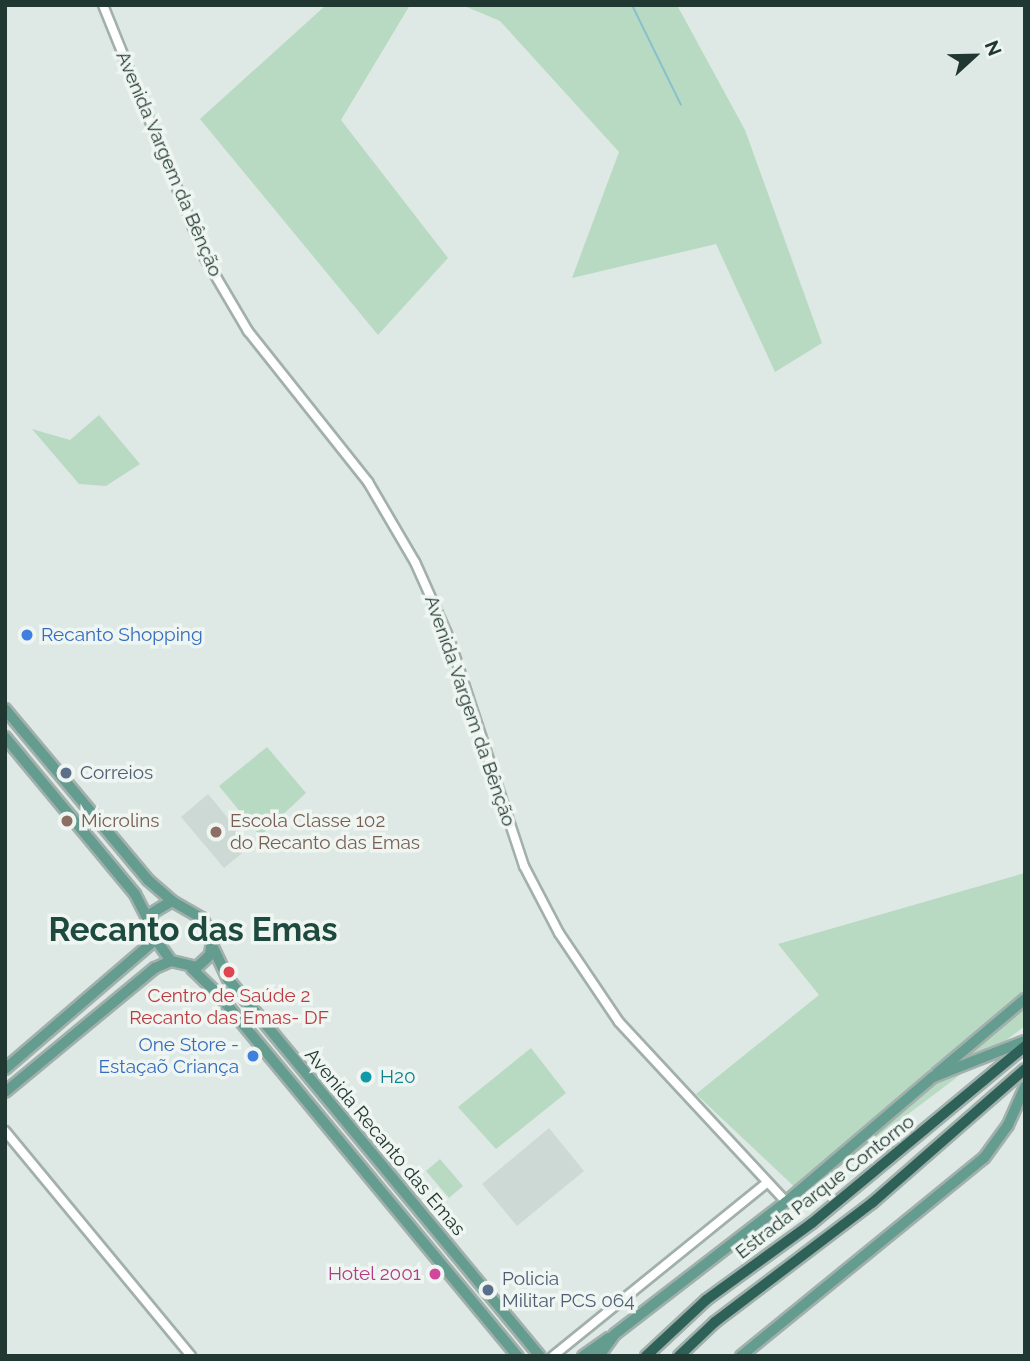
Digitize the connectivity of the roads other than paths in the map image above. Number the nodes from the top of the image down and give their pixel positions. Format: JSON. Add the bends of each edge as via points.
{"nodes":[{"id":1,"x":103,"y":5,"type":"edge"},
{"id":2,"x":5,"y":709,"type":"edge"},
{"id":3,"x":5,"y":737,"type":"edge"},
{"id":4,"x":172,"y":901,"type":"junction"},
{"id":5,"x":150,"y":923,"type":"junction"},
{"id":6,"x":154,"y":941,"type":"junction"},
{"id":7,"x":212,"y":945,"type":"junction"},
{"id":8,"x":171,"y":961,"type":"junction"},
{"id":9,"x":192,"y":969,"type":"junction"},
{"id":10,"x":1025,"y":999,"type":"edge"},
{"id":11,"x":1025,"y":1043,"type":"edge"},
{"id":12,"x":5,"y":1069,"type":"edge"},
{"id":13,"x":1025,"y":1069,"type":"edge"},
{"id":14,"x":933,"y":1077,"type":"junction"},
{"id":15,"x":1025,"y":1087,"type":"edge"},
{"id":16,"x":5,"y":1092,"type":"edge"},
{"id":17,"x":341,"y":1117,"type":"junction"},
{"id":18,"x":326,"y":1126,"type":"junction"},
{"id":19,"x":352,"y":1130,"type":"junction"},
{"id":20,"x":5,"y":1131,"type":"edge"},
{"id":21,"x":341,"y":1144,"type":"junction"},
{"id":22,"x":767,"y":1183,"type":"junction"},
{"id":23,"x":786,"y":1202,"type":"junction"},
{"id":24,"x":442,"y":1239,"type":"junction"},
{"id":25,"x":425,"y":1245,"type":"junction"},
{"id":26,"x":480,"y":1285,"type":"junction"},
{"id":27,"x":465,"y":1294,"type":"junction"},
{"id":28,"x":615,"y":1334,"type":"junction"},
{"id":29,"x":540,"y":1355,"type":"edge"},
{"id":30,"x":191,"y":1356,"type":"edge"},
{"id":31,"x":517,"y":1356,"type":"edge"},
{"id":32,"x":553,"y":1356,"type":"edge"},
{"id":33,"x":583,"y":1356,"type":"edge"},
{"id":34,"x":599,"y":1356,"type":"edge"},
{"id":35,"x":646,"y":1356,"type":"edge"},
{"id":36,"x":679,"y":1356,"type":"edge"},
{"id":37,"x":741,"y":1356,"type":"edge"}],
"edges":[{"from":1,"to":22,"type":"street","name":"Avenida Vargem da Bênção","via":[[205,258],[255,341],[368,482],[415,562],[445,629],[524,866],[559,933],[619,1022]]},
{"from":2,"to":4,"type":"main road","via":[[148,880]]},
{"from":3,"to":5,"type":"main road","via":[[135,894]]},
{"from":4,"to":5,"type":"main road","via":[[156,908]]},
{"from":4,"to":7,"type":"main road","via":[[202,918]]},
{"from":5,"to":6,"type":"main road"},
{"from":6,"to":8,"type":"main road"},
{"from":6,"to":12,"type":"main road"},
{"from":7,"to":9,"type":"main road","via":[[205,962]]},
{"from":7,"to":17,"type":"main road","name":"Avenida Recanto das Emas","via":[[229,979]]},
{"from":8,"to":9,"type":"main road"},
{"from":8,"to":16,"type":"main road","via":[[155,968]]},
{"from":9,"to":18,"type":"main road","name":"Avenida Recanto das Emas","via":[[218,994]]},
{"from":10,"to":14,"type":"main road"},
{"from":11,"to":14,"type":"main road"},
{"from":11,"to":35,"type":"highway","name":"Estrada Parque Contorno","via":[[822,1214],[706,1300]]},
{"from":13,"to":36,"type":"highway","name":"Estrada Parque Contorno","via":[[872,1203],[723,1315]]},
{"from":14,"to":23,"type":"main road"},
{"from":15,"to":37,"type":"main road","via":[[1008,1125],[984,1158]]},
{"from":17,"to":18,"type":"main road","via":[[339,1125]]},
{"from":17,"to":19,"type":"main road","name":"Avenida Recanto das Emas"},
{"from":18,"to":21,"type":"main road","name":"Avenida Recanto das Emas"},
{"from":19,"to":21,"type":"main road","via":[[343,1134]]},
{"from":19,"to":24,"type":"main road","name":"Avenida Recanto das Emas"},
{"from":20,"to":30,"type":"street"},
{"from":21,"to":25,"type":"main road","name":"Avenida Recanto das Emas"},
{"from":22,"to":23,"type":"street","name":"Avenida Vargem da Bênção"},
{"from":22,"to":32,"type":"street"},
{"from":23,"to":28,"type":"main road"},
{"from":24,"to":25,"type":"main road","via":[[438,1247]]},
{"from":24,"to":26,"type":"main road","name":"Avenida Recanto das Emas"},
{"from":25,"to":27,"type":"main road","name":"Avenida Recanto das Emas"},
{"from":26,"to":27,"type":"main road","via":[[465,1283]]},
{"from":26,"to":29,"type":"main road","name":"Avenida Recanto das Emas"},
{"from":27,"to":31,"type":"main road","name":"Avenida Recanto das Emas"},
{"from":28,"to":33,"type":"main road"},
{"from":28,"to":34,"type":"main road"}]}
